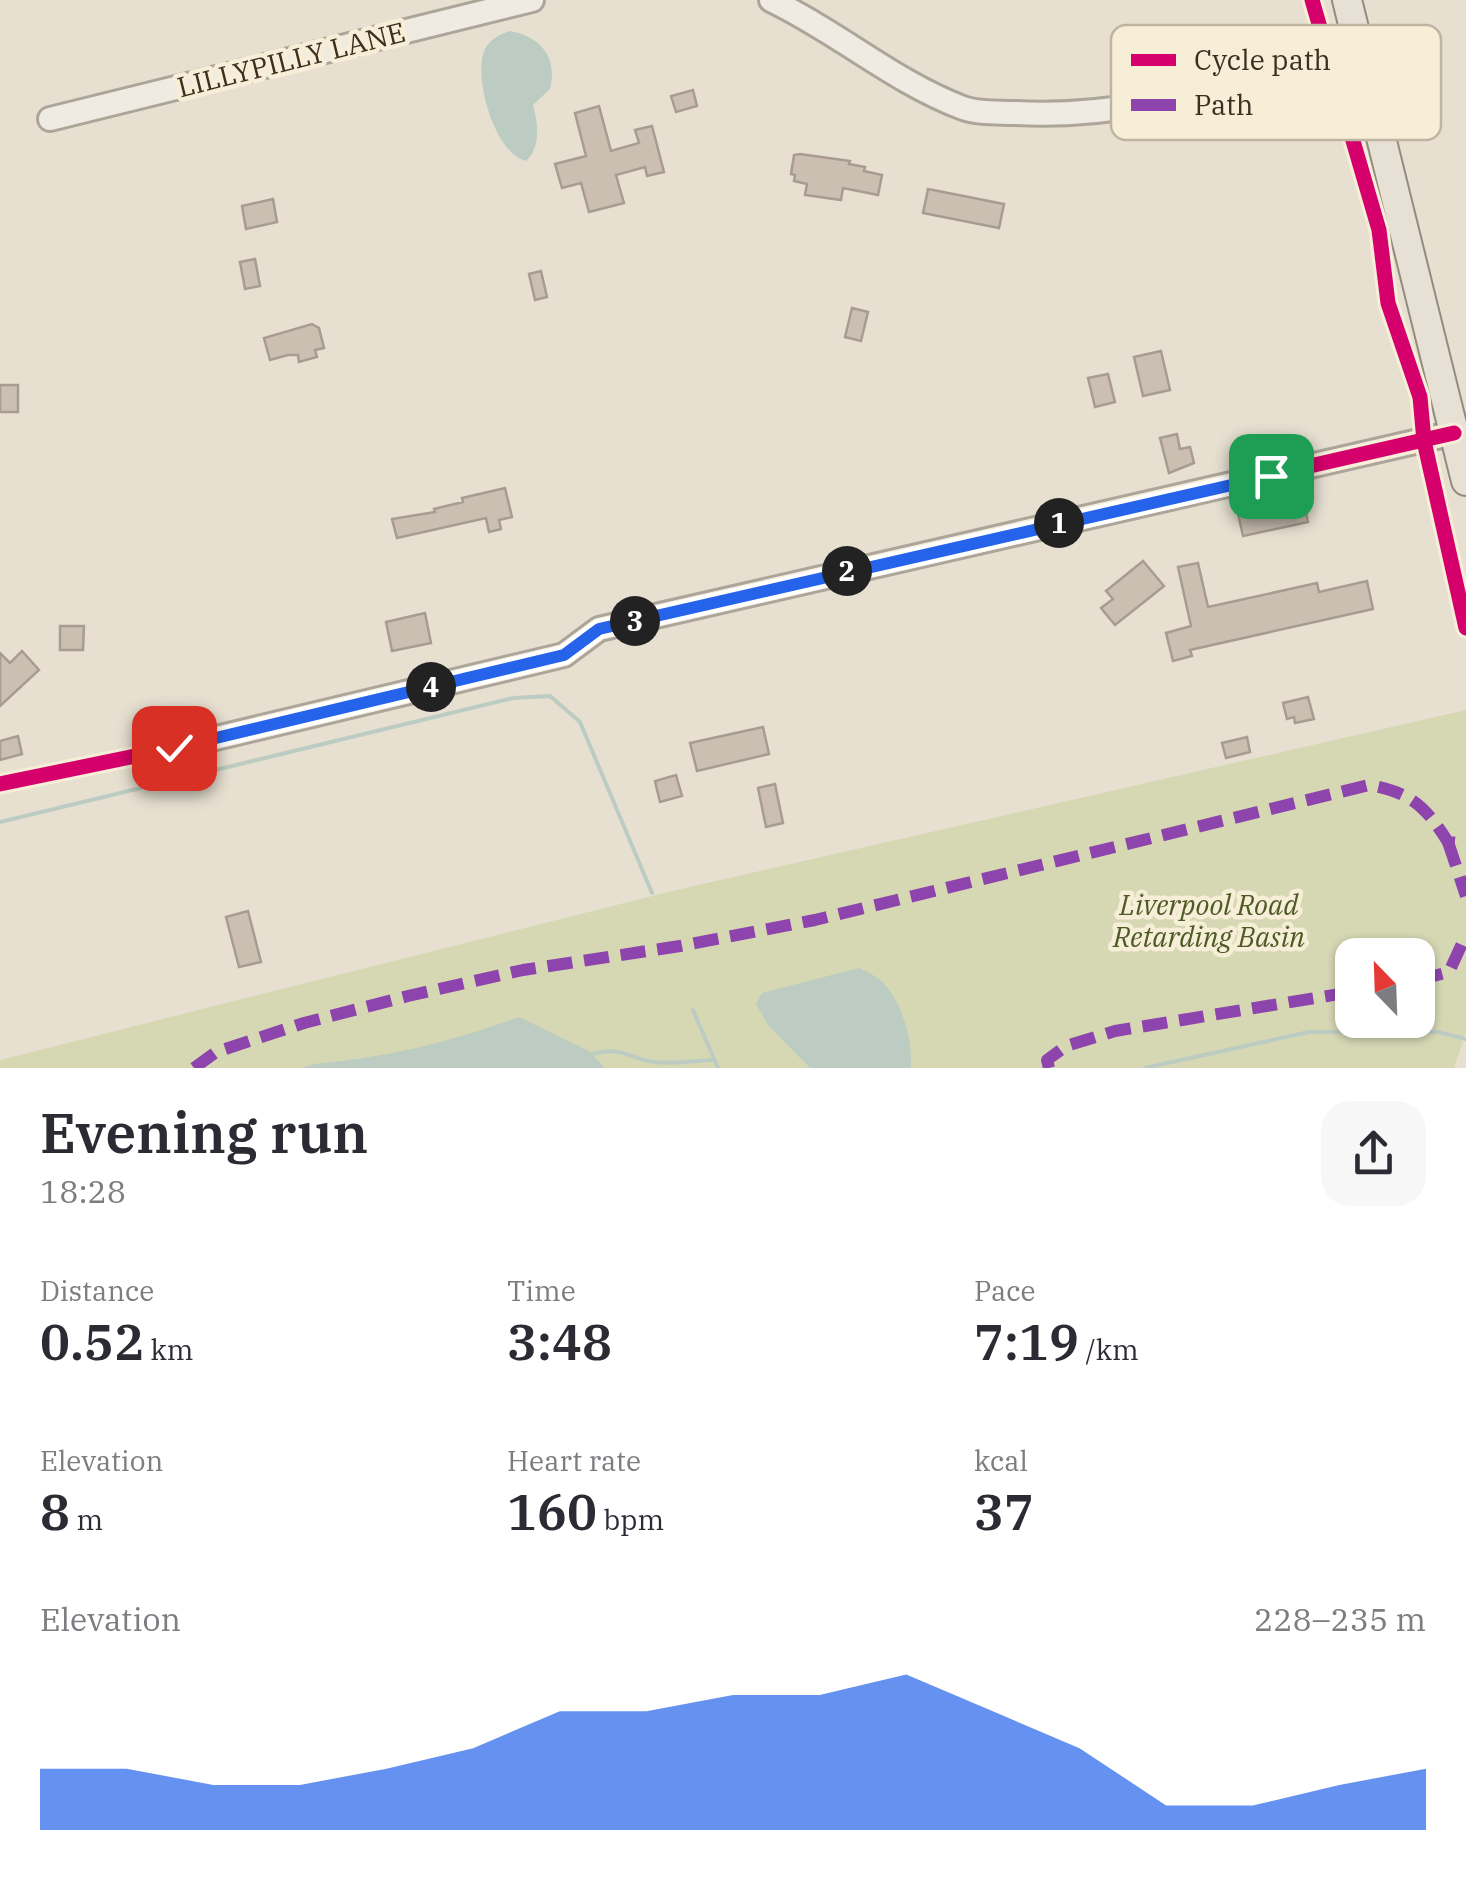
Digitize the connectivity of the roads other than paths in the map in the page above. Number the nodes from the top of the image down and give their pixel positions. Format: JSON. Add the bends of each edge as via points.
{"nodes":[{"id":1,"x":532,"y":0,"type":"edge"},
{"id":2,"x":771,"y":0,"type":"edge"},
{"id":3,"x":1347,"y":0,"type":"edge"},
{"id":4,"x":1353,"y":25,"type":"edge"},
{"id":5,"x":1111,"y":110,"type":"edge"},
{"id":6,"x":50,"y":120,"type":"dead end"},
{"id":7,"x":1382,"y":140,"type":"edge"},
{"id":8,"x":1454,"y":433,"type":"junction"},
{"id":9,"x":1466,"y":481,"type":"edge"},
{"id":10,"x":174,"y":748,"type":"dead end"}],
"edges":[{"from":1,"to":6,"type":"street","name":"LILLYPILLY LANE"},
{"from":2,"to":5,"type":"street","via":[[910,85],[968,110]]},
{"from":3,"to":4,"type":"main road"},
{"from":7,"to":8,"type":"main road"},
{"from":8,"to":9,"type":"main road"},
{"from":8,"to":10,"type":"street","via":[[599,629],[564,655]]}]}
